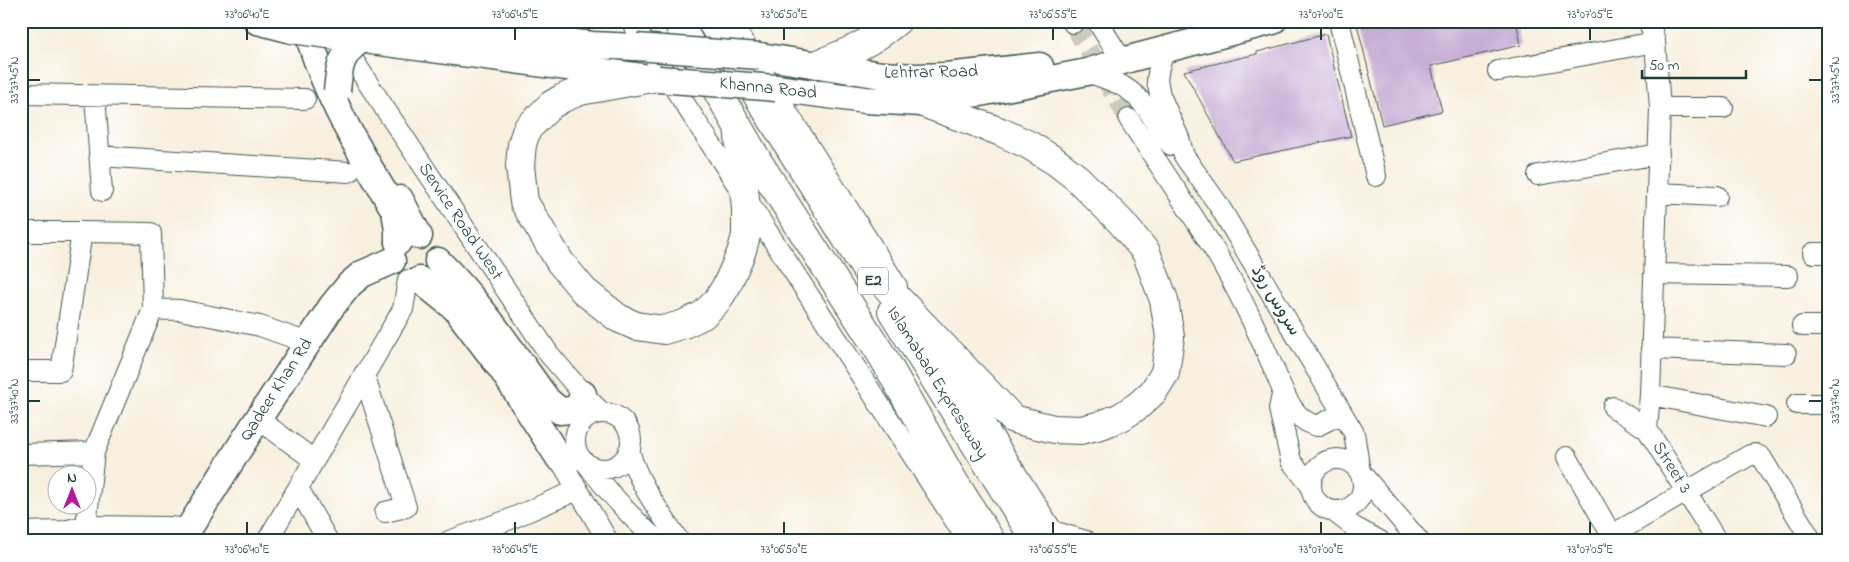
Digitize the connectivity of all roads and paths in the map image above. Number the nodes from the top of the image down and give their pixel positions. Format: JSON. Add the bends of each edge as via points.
{"nodes":[{"id":1,"x":257,"y":21,"type":"edge"},
{"id":2,"x":631,"y":21,"type":"edge"},
{"id":3,"x":677,"y":21,"type":"edge"},
{"id":4,"x":711,"y":21,"type":"edge"},
{"id":5,"x":730,"y":21,"type":"edge"},
{"id":6,"x":897,"y":21,"type":"edge"},
{"id":7,"x":1097,"y":21,"type":"edge"},
{"id":8,"x":1222,"y":21,"type":"edge"},
{"id":9,"x":1273,"y":21,"type":"edge"},
{"id":10,"x":1339,"y":21,"type":"edge"},
{"id":11,"x":1649,"y":21,"type":"edge"},
{"id":12,"x":450,"y":26,"type":"edge"},
{"id":13,"x":309,"y":28,"type":"edge"},
{"id":14,"x":363,"y":34,"type":"edge"},
{"id":15,"x":1655,"y":42,"type":"junction"},
{"id":16,"x":636,"y":47,"type":"joint"},
{"id":17,"x":1165,"y":49,"type":"junction"},
{"id":18,"x":1116,"y":51,"type":"junction"},
{"id":19,"x":818,"y":64,"type":"junction"},
{"id":20,"x":1498,"y":71,"type":"dead end"},
{"id":21,"x":1087,"y":72,"type":"junction"},
{"id":22,"x":655,"y":78,"type":"junction"},
{"id":23,"x":21,"y":94,"type":"edge"},
{"id":24,"x":95,"y":96,"type":"junction"},
{"id":25,"x":305,"y":99,"type":"dead end"},
{"id":26,"x":923,"y":103,"type":"junction"},
{"id":27,"x":1660,"y":108,"type":"junction"},
{"id":28,"x":1723,"y":108,"type":"dead end"},
{"id":29,"x":1129,"y":119,"type":"tunnel mouth"},
{"id":30,"x":738,"y":126,"type":"junction"},
{"id":31,"x":1659,"y":154,"type":"junction"},
{"id":32,"x":99,"y":156,"type":"junction"},
{"id":33,"x":1184,"y":156,"type":"junction"},
{"id":34,"x":348,"y":172,"type":"dead end"},
{"id":35,"x":1538,"y":175,"type":"dead end"},
{"id":36,"x":1376,"y":176,"type":"dead end"},
{"id":37,"x":102,"y":191,"type":"dead end"},
{"id":38,"x":1657,"y":194,"type":"junction"},
{"id":39,"x":744,"y":195,"type":"junction"},
{"id":40,"x":1717,"y":196,"type":"dead end"},
{"id":41,"x":21,"y":232,"type":"edge"},
{"id":42,"x":82,"y":232,"type":"junction"},
{"id":43,"x":857,"y":256,"type":"junction"},
{"id":44,"x":406,"y":262,"type":"junction"},
{"id":45,"x":1654,"y":274,"type":"junction"},
{"id":46,"x":1788,"y":276,"type":"dead end"},
{"id":47,"x":153,"y":309,"type":"junction"},
{"id":48,"x":922,"y":326,"type":"junction"},
{"id":49,"x":1802,"y":326,"type":"dead end"},
{"id":50,"x":1828,"y":326,"type":"edge"},
{"id":51,"x":308,"y":343,"type":"junction"},
{"id":52,"x":1651,"y":349,"type":"junction"},
{"id":53,"x":1786,"y":354,"type":"dead end"},
{"id":54,"x":21,"y":371,"type":"edge"},
{"id":55,"x":364,"y":374,"type":"junction"},
{"id":56,"x":1283,"y":390,"type":"junction"},
{"id":57,"x":583,"y":394,"type":"junction"},
{"id":58,"x":1650,"y":395,"type":"junction"},
{"id":59,"x":1797,"y":404,"type":"dead end"},
{"id":60,"x":1828,"y":404,"type":"edge"},
{"id":61,"x":1613,"y":407,"type":"dead end"},
{"id":62,"x":602,"y":413,"type":"junction"},
{"id":63,"x":1342,"y":413,"type":"junction"},
{"id":64,"x":1766,"y":417,"type":"dead end"},
{"id":65,"x":269,"y":428,"type":"junction"},
{"id":66,"x":1647,"y":429,"type":"junction"},
{"id":67,"x":629,"y":450,"type":"junction"},
{"id":68,"x":94,"y":452,"type":"junction"},
{"id":69,"x":21,"y":454,"type":"edge"},
{"id":70,"x":574,"y":457,"type":"junction"},
{"id":71,"x":1567,"y":457,"type":"dead end"},
{"id":72,"x":314,"y":460,"type":"junction"},
{"id":73,"x":1360,"y":472,"type":"junction"},
{"id":74,"x":1311,"y":486,"type":"junction"},
{"id":75,"x":298,"y":488,"type":"junction"},
{"id":76,"x":577,"y":490,"type":"junction"},
{"id":77,"x":1686,"y":492,"type":"junction"},
{"id":78,"x":947,"y":509,"type":"junction"},
{"id":79,"x":1333,"y":511,"type":"junction"},
{"id":80,"x":385,"y":512,"type":"dead end"},
{"id":81,"x":86,"y":526,"type":"junction"},
{"id":82,"x":21,"y":532,"type":"edge"},
{"id":83,"x":188,"y":537,"type":"edge"},
{"id":84,"x":1049,"y":538,"type":"edge"},
{"id":85,"x":1613,"y":538,"type":"edge"},
{"id":86,"x":267,"y":541,"type":"edge"},
{"id":87,"x":328,"y":541,"type":"edge"},
{"id":88,"x":450,"y":541,"type":"edge"},
{"id":89,"x":608,"y":541,"type":"edge"},
{"id":90,"x":657,"y":541,"type":"edge"},
{"id":91,"x":679,"y":541,"type":"edge"},
{"id":92,"x":948,"y":541,"type":"edge"},
{"id":93,"x":968,"y":541,"type":"edge"},
{"id":94,"x":991,"y":541,"type":"edge"},
{"id":95,"x":1086,"y":541,"type":"edge"},
{"id":96,"x":1380,"y":541,"type":"edge"},
{"id":97,"x":1419,"y":541,"type":"edge"},
{"id":98,"x":1717,"y":541,"type":"edge"},
{"id":99,"x":1812,"y":541,"type":"edge"}],
"edges":[{"from":1,"to":13,"type":"main road","name":"Khanna Road"},
{"from":2,"to":39,"type":"street"},
{"from":3,"to":30,"type":"highway","name":"Islamabad Expressway","number":"E2"},
{"from":4,"to":43,"type":"highway","name":"Islamabad Expressway","number":"E2"},
{"from":5,"to":48,"type":"street"},
{"from":6,"to":19,"type":"highway","via":[[861,47]]},
{"from":7,"to":18,"type":"street"},
{"from":8,"to":18,"type":"main road","name":"Lehtrar Road"},
{"from":9,"to":17,"type":"main road","name":"Khanna Road"},
{"from":10,"to":36,"type":"street"},
{"from":11,"to":15,"type":"street"},
{"from":12,"to":14,"type":"main road","name":"Khanna Road"},
{"from":12,"to":16,"type":"main road","name":"Khanna Road","via":[[592,45]]},
{"from":13,"to":14,"type":"main road","name":"Khanna Road","bridge":true},
{"from":13,"to":44,"type":"main road","via":[[316,60],[330,96],[395,211]]},
{"from":13,"to":57,"type":"street","name":"Service Road West","via":[[382,105],[538,338]]},
{"from":14,"to":22,"type":"main road","name":"Khanna Road"},
{"from":14,"to":44,"type":"main road","bridge":true,"via":[[342,58],[337,91],[412,219]]},
{"from":15,"to":20,"type":"street"},
{"from":15,"to":27,"type":"street"},
{"from":16,"to":19,"type":"main road","name":"Lehtrar Road","bridge":true,"via":[[760,56]]},
{"from":17,"to":21,"type":"main road","name":"Khanna Road"},
{"from":17,"to":33,"type":"street","name":"سروس روڈ","via":[[1157,80]]},
{"from":18,"to":19,"type":"main road","name":"Lehtrar Road","via":[[1056,64],[946,76],[882,75]]},
{"from":21,"to":26,"type":"main road","name":"Khanna Road"},
{"from":21,"to":33,"type":"street","via":[[1131,90],[1169,144]]},
{"from":22,"to":26,"type":"main road","name":"Khanna Road","bridge":true},
{"from":22,"to":39,"type":"highway","via":[[563,98],[551,105],[527,129],[520,166],[524,202],[560,262],[584,291],[618,318],[636,326],[664,330],[684,324],[703,315],[727,286],[746,236]]},
{"from":23,"to":24,"type":"street"},
{"from":24,"to":25,"type":"street"},
{"from":24,"to":32,"type":"street"},
{"from":26,"to":48,"type":"highway","via":[[1029,145],[1077,178],[1146,252],[1164,300],[1170,337],[1165,373],[1153,392],[1139,405],[1101,425],[1081,430],[1054,429],[1012,419]]},
{"from":27,"to":28,"type":"street"},
{"from":27,"to":31,"type":"street"},
{"from":29,"to":56,"type":"street","via":[[1218,257],[1256,327]]},
{"from":30,"to":39,"type":"highway"},
{"from":30,"to":94,"type":"highway","name":"Islamabad Expressway","number":"E2","via":[[883,357]]},
{"from":31,"to":35,"type":"street"},
{"from":31,"to":38,"type":"street"},
{"from":32,"to":34,"type":"street"},
{"from":32,"to":37,"type":"street"},
{"from":33,"to":63,"type":"street","name":"سروس روڈ","via":[[1218,204]]},
{"from":38,"to":40,"type":"street"},
{"from":38,"to":45,"type":"street"},
{"from":39,"to":78,"type":"street"},
{"from":41,"to":42,"type":"street"},
{"from":42,"to":47,"type":"street","via":[[152,233]]},
{"from":42,"to":54,"type":"street","via":[[61,371]]},
{"from":43,"to":48,"type":"highway"},
{"from":43,"to":84,"type":"highway","name":"Islamabad Expressway","number":"E2"},
{"from":44,"to":51,"type":"main road","name":"Qadeer Khan Rd","via":[[362,274],[332,306]]},
{"from":44,"to":55,"type":"street","via":[[402,309]]},
{"from":44,"to":57,"type":"main road","via":[[432,242],[438,262],[465,288],[493,323],[548,401],[560,411],[569,411],[576,408]]},
{"from":44,"to":65,"type":"main road","name":"Qadeer Khan Rd","via":[[362,291],[344,310]]},
{"from":44,"to":70,"type":"main road","via":[[456,309]]},
{"from":45,"to":46,"type":"street"},
{"from":45,"to":52,"type":"street"},
{"from":47,"to":51,"type":"street","via":[[180,310],[260,326]]},
{"from":47,"to":68,"type":"street"},
{"from":48,"to":84,"type":"street"},
{"from":49,"to":50,"type":"street"},
{"from":51,"to":83,"type":"main road","name":"Qadeer Khan Rd"},
{"from":52,"to":53,"type":"street"},
{"from":52,"to":58,"type":"street"},
{"from":55,"to":72,"type":"street"},
{"from":55,"to":80,"type":"street","via":[[406,507]]},
{"from":56,"to":63,"type":"street","via":[[1298,417],[1308,424],[1317,426]]},
{"from":56,"to":74,"type":"street","via":[[1280,409],[1292,461]]},
{"from":57,"to":62,"type":"street","name":"Service Road West"},
{"from":58,"to":64,"type":"street"},
{"from":58,"to":66,"type":"street"},
{"from":59,"to":60,"type":"street"},
{"from":61,"to":66,"type":"street","name":"Street 3"},
{"from":62,"to":67,"type":"street","via":[[611,414],[626,425],[630,433]]},
{"from":62,"to":70,"type":"street","via":[[586,418],[580,425]]},
{"from":63,"to":73,"type":"street","name":"سروس روڈ","via":[[1354,434]]},
{"from":65,"to":72,"type":"street"},
{"from":65,"to":83,"type":"main road","name":"Qadeer Khan Rd"},
{"from":66,"to":77,"type":"street","name":"Street 3"},
{"from":67,"to":70,"type":"street","via":[[625,458],[611,467],[595,467]]},
{"from":67,"to":91,"type":"street","via":[[646,490]]},
{"from":68,"to":69,"type":"street"},
{"from":68,"to":81,"type":"street"},
{"from":70,"to":76,"type":"street"},
{"from":70,"to":90,"type":"street"},
{"from":71,"to":85,"type":"street"},
{"from":72,"to":75,"type":"street"},
{"from":73,"to":74,"type":"street","via":[[1341,459],[1330,460],[1320,466]]},
{"from":73,"to":79,"type":"street","via":[[1364,483],[1362,495],[1345,510]]},
{"from":73,"to":97,"type":"street"},
{"from":74,"to":79,"type":"street","via":[[1314,498]]},
{"from":75,"to":86,"type":"street"},
{"from":75,"to":87,"type":"street"},
{"from":76,"to":88,"type":"street"},
{"from":76,"to":89,"type":"street"},
{"from":77,"to":85,"type":"street"},
{"from":77,"to":98,"type":"street","name":"Street 3"},
{"from":77,"to":99,"type":"street","via":[[1756,454]]},
{"from":78,"to":92,"type":"street"},
{"from":78,"to":93,"type":"street"},
{"from":79,"to":96,"type":"street"},
{"from":81,"to":82,"type":"street","via":[[63,531]]},
{"from":81,"to":83,"type":"street","via":[[170,527]]},
{"from":84,"to":95,"type":"street"}]}
